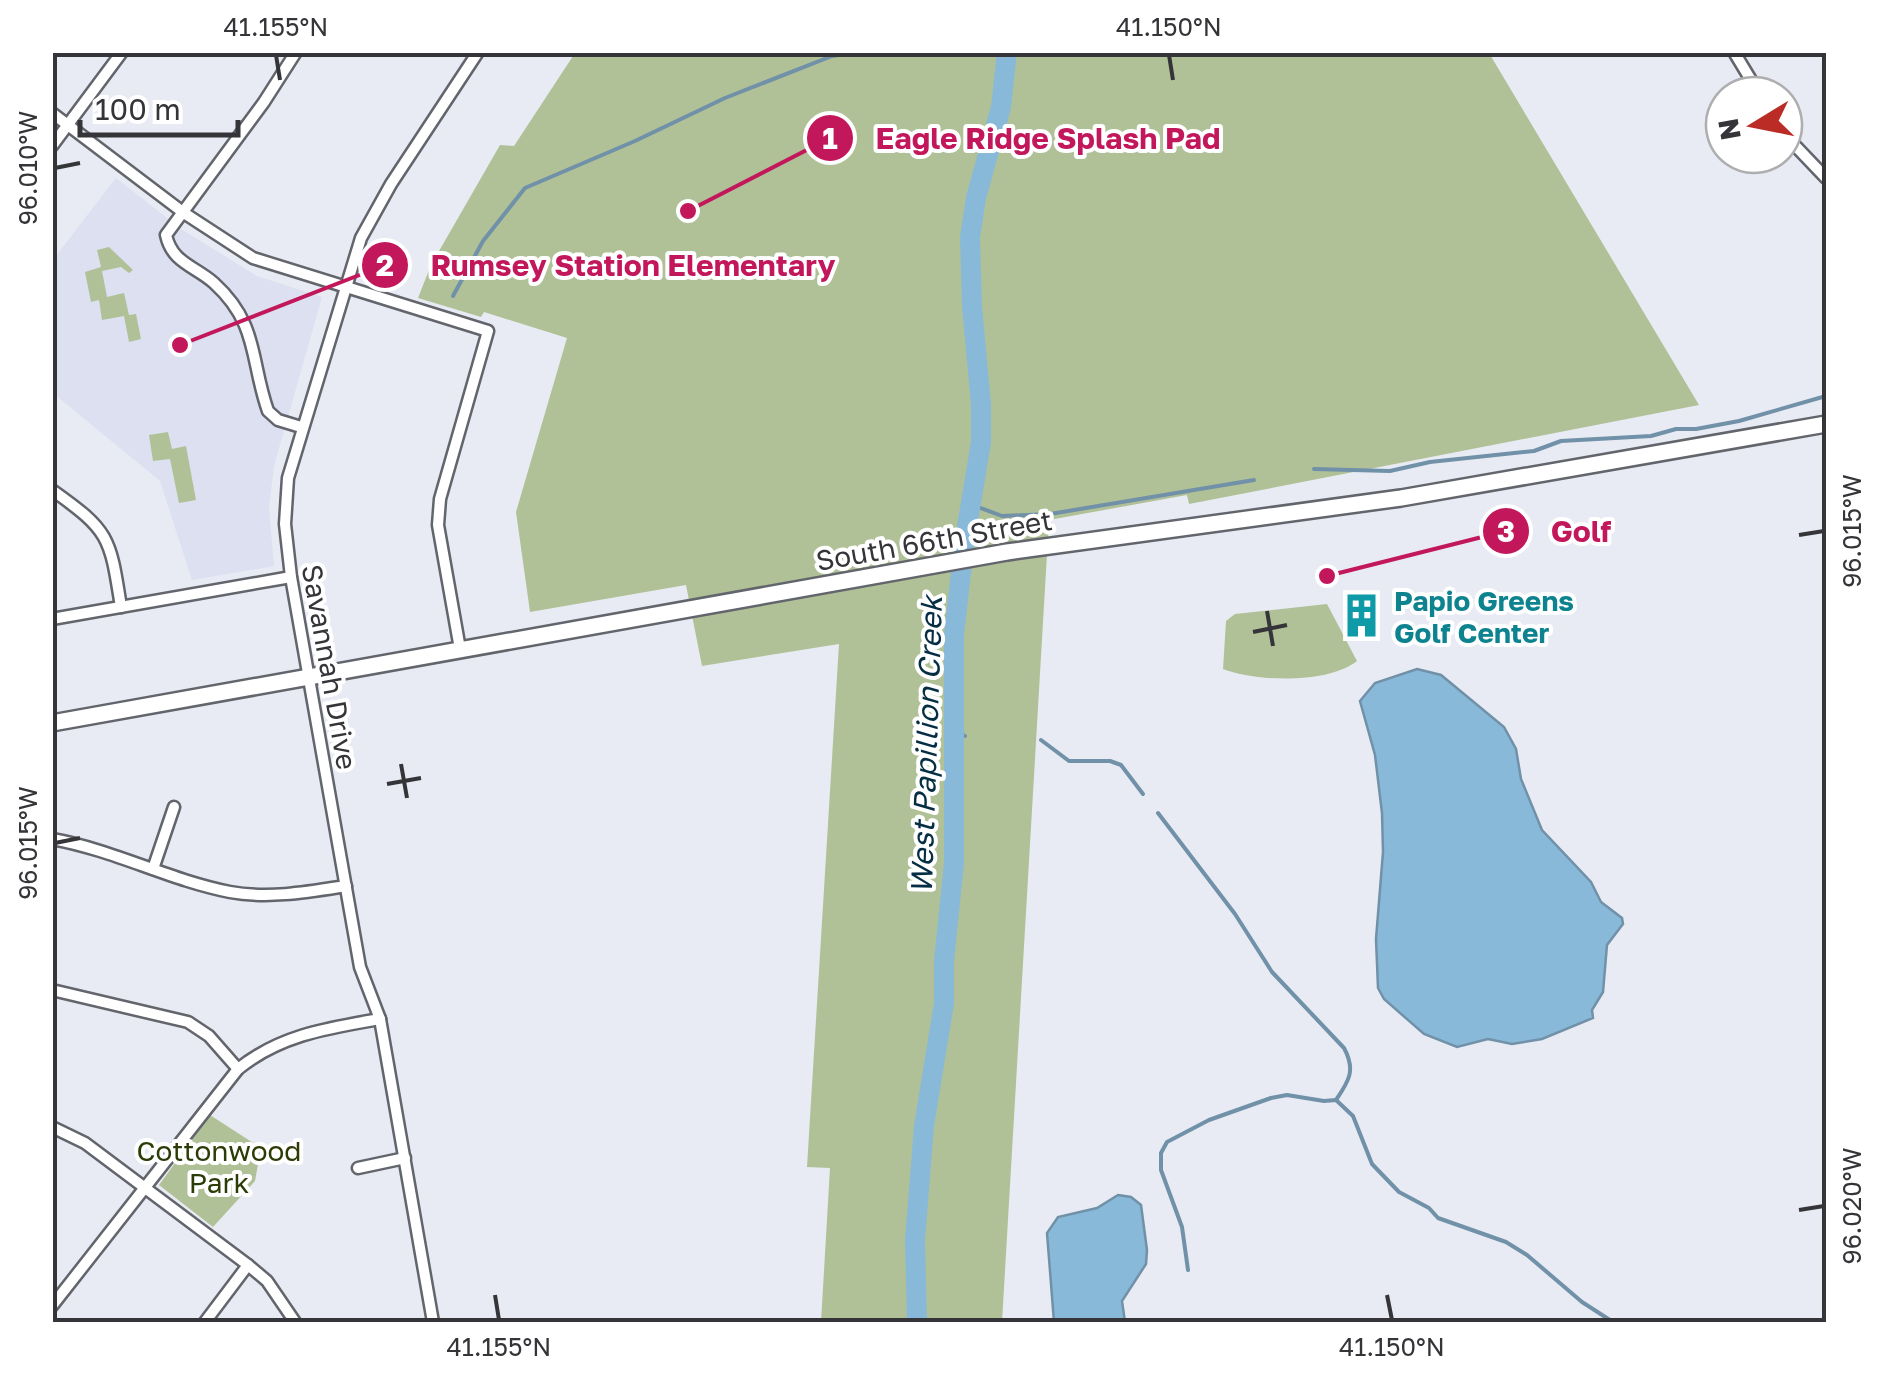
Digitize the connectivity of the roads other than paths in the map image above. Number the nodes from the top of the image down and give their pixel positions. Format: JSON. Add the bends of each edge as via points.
{"nodes":[{"id":1,"x":122,"y":52,"type":"edge"},
{"id":2,"x":296,"y":52,"type":"edge"},
{"id":3,"x":478,"y":52,"type":"edge"},
{"id":4,"x":1734,"y":52,"type":"edge"},
{"id":5,"x":1748,"y":75,"type":"edge"},
{"id":6,"x":52,"y":113,"type":"edge"},
{"id":7,"x":68,"y":125,"type":"junction"},
{"id":8,"x":52,"y":146,"type":"edge"},
{"id":9,"x":1804,"y":155,"type":"edge"},
{"id":10,"x":1826,"y":178,"type":"edge"},
{"id":11,"x":184,"y":212,"type":"junction"},
{"id":12,"x":344,"y":288,"type":"junction"},
{"id":13,"x":1826,"y":424,"type":"edge"},
{"id":14,"x":301,"y":427,"type":"junction"},
{"id":15,"x":52,"y":490,"type":"edge"},
{"id":16,"x":290,"y":577,"type":"junction"},
{"id":17,"x":121,"y":607,"type":"junction"},
{"id":18,"x":52,"y":619,"type":"edge"},
{"id":19,"x":460,"y":649,"type":"junction"},
{"id":20,"x":309,"y":678,"type":"junction"},
{"id":21,"x":52,"y":722,"type":"edge"},
{"id":22,"x":174,"y":807,"type":"dead end"},
{"id":23,"x":52,"y":839,"type":"edge"},
{"id":24,"x":153,"y":869,"type":"junction"},
{"id":25,"x":346,"y":886,"type":"junction"},
{"id":26,"x":52,"y":990,"type":"edge"},
{"id":27,"x":380,"y":1019,"type":"junction"},
{"id":28,"x":238,"y":1068,"type":"junction"},
{"id":29,"x":52,"y":1127,"type":"edge"},
{"id":30,"x":405,"y":1158,"type":"junction"},
{"id":31,"x":358,"y":1168,"type":"dead end"},
{"id":32,"x":144,"y":1188,"type":"junction"},
{"id":33,"x":248,"y":1265,"type":"junction"},
{"id":34,"x":52,"y":1282,"type":"edge"},
{"id":35,"x":64,"y":1290,"type":"junction"},
{"id":36,"x":52,"y":1306,"type":"edge"},
{"id":37,"x":204,"y":1322,"type":"edge"},
{"id":38,"x":295,"y":1322,"type":"edge"},
{"id":39,"x":434,"y":1322,"type":"edge"}],
"edges":[{"from":1,"to":7,"type":"street"},
{"from":2,"to":11,"type":"street"},
{"from":3,"to":12,"type":"street","name":"Savannah Drive","via":[[391,184],[361,238]]},
{"from":4,"to":5,"type":"street"},
{"from":6,"to":7,"type":"street"},
{"from":7,"to":8,"type":"street"},
{"from":7,"to":11,"type":"street"},
{"from":9,"to":10,"type":"street"},
{"from":11,"to":12,"type":"street","via":[[253,258]]},
{"from":11,"to":14,"type":"street","via":[[166,236],[169,248],[239,310],[268,412]]},
{"from":12,"to":14,"type":"street","name":"Savannah Drive"},
{"from":12,"to":19,"type":"street","via":[[488,331],[440,499],[438,525]]},
{"from":13,"to":19,"type":"street","name":"South 66th Street","via":[[1401,498],[1007,552]]},
{"from":14,"to":16,"type":"street","name":"Savannah Drive","via":[[288,478]]},
{"from":15,"to":17,"type":"street","via":[[105,536]]},
{"from":16,"to":17,"type":"street"},
{"from":16,"to":20,"type":"street","name":"Savannah Drive"},
{"from":17,"to":18,"type":"street"},
{"from":19,"to":20,"type":"street","name":"South 66th Street"},
{"from":20,"to":21,"type":"street","name":"South 66th Street"},
{"from":20,"to":25,"type":"street","name":"Savannah Drive"},
{"from":22,"to":24,"type":"street"},
{"from":23,"to":24,"type":"street"},
{"from":24,"to":25,"type":"street","via":[[249,894]]},
{"from":25,"to":27,"type":"street","name":"Savannah Drive","via":[[360,967]]},
{"from":26,"to":28,"type":"street","via":[[188,1022]]},
{"from":27,"to":28,"type":"street","via":[[290,1038]]},
{"from":27,"to":30,"type":"street","name":"Savannah Drive"},
{"from":28,"to":32,"type":"street"},
{"from":29,"to":32,"type":"street"},
{"from":30,"to":31,"type":"street"},
{"from":30,"to":39,"type":"street","name":"Savannah Drive"},
{"from":32,"to":33,"type":"street"},
{"from":32,"to":35,"type":"street"},
{"from":33,"to":37,"type":"street"},
{"from":33,"to":38,"type":"street"},
{"from":34,"to":35,"type":"street"},
{"from":35,"to":36,"type":"street"}]}
